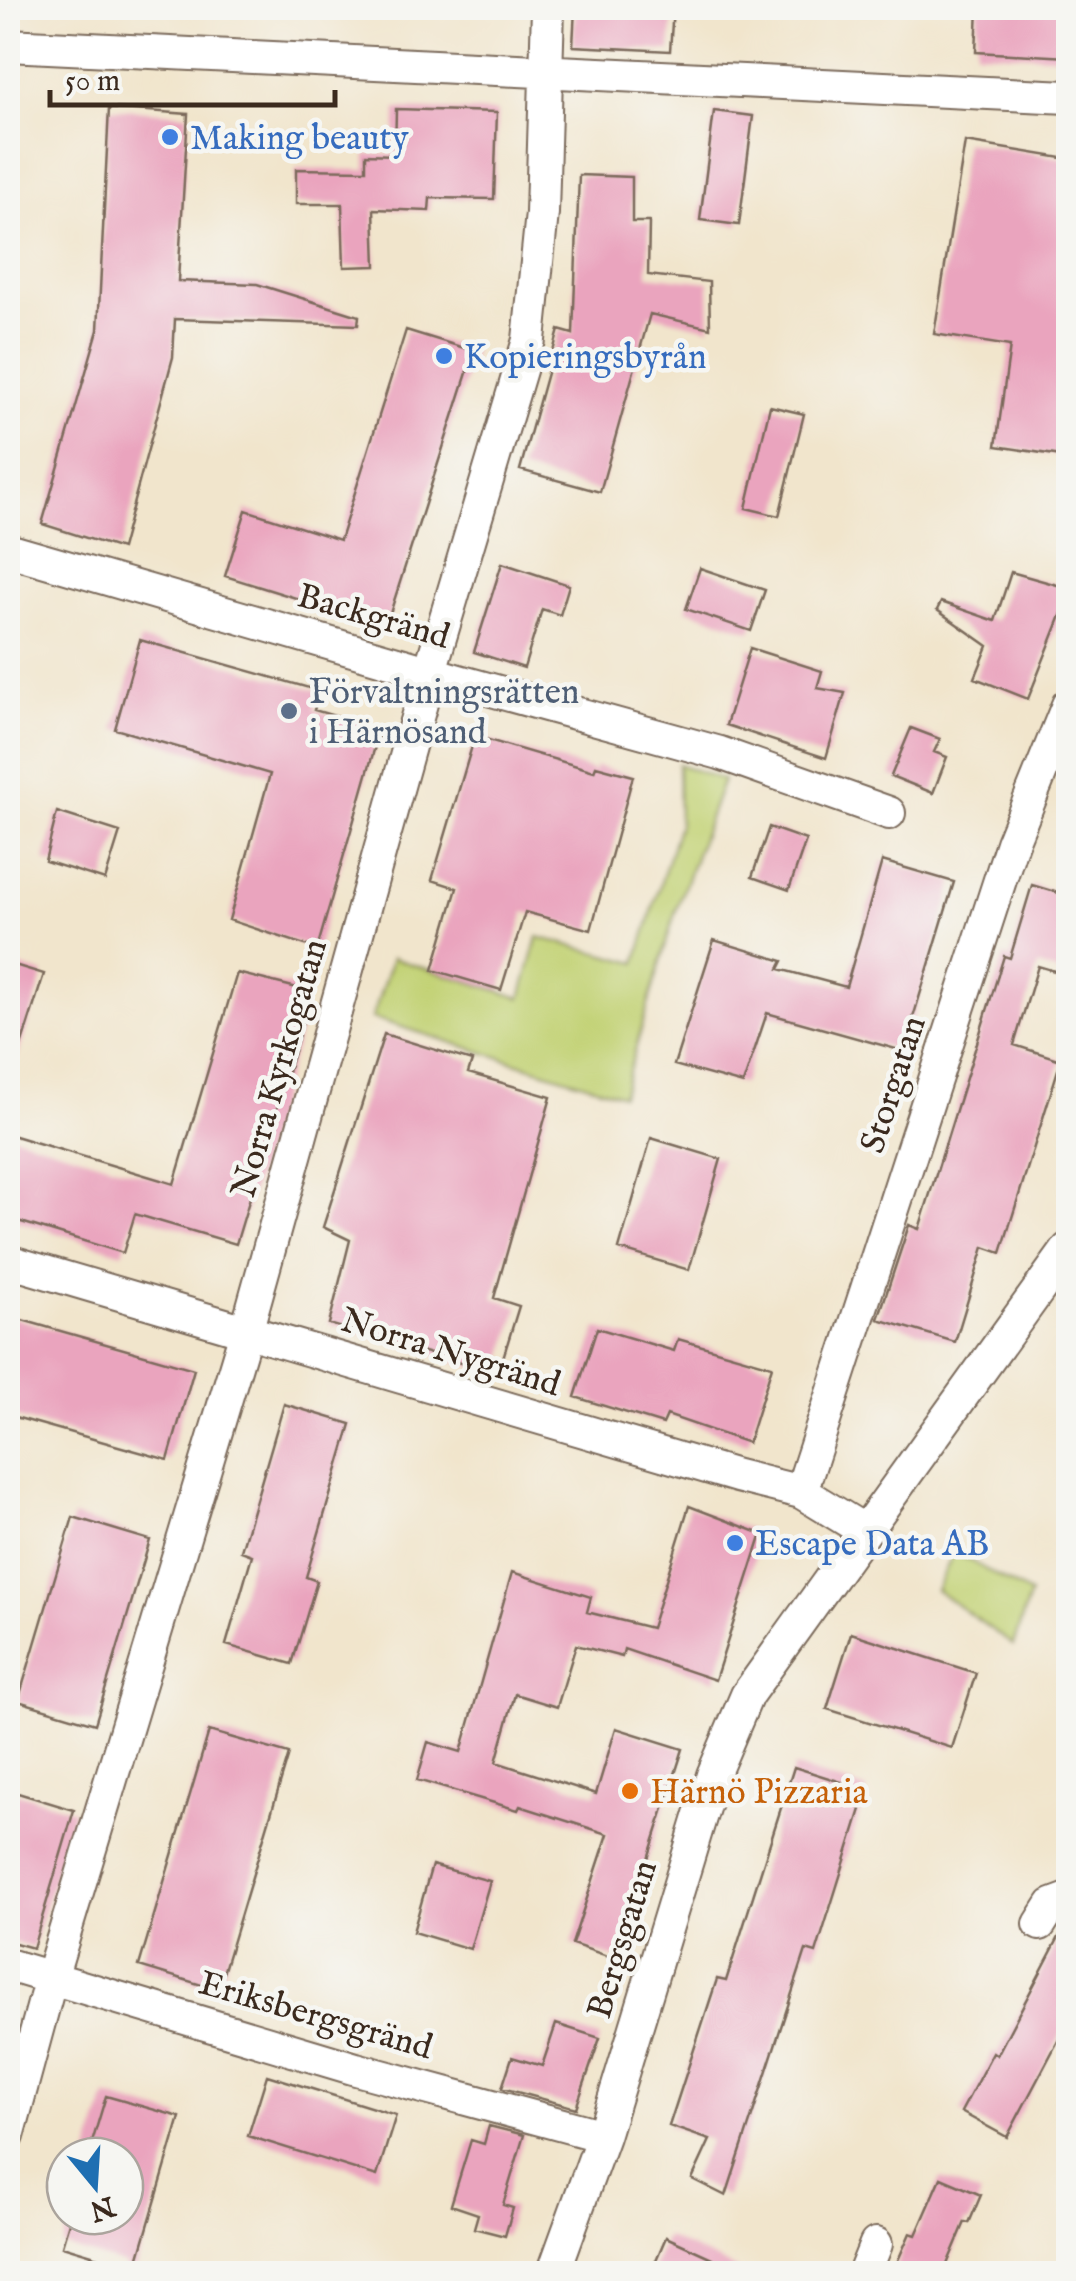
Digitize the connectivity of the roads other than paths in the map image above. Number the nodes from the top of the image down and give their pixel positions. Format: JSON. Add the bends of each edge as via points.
{"nodes":[{"id":1,"x":548,"y":8,"type":"edge"},
{"id":2,"x":8,"y":45,"type":"edge"},
{"id":3,"x":546,"y":74,"type":"junction"},
{"id":4,"x":1068,"y":97,"type":"edge"},
{"id":5,"x":8,"y":550,"type":"edge"},
{"id":6,"x":430,"y":672,"type":"junction"},
{"id":7,"x":1068,"y":705,"type":"edge"},
{"id":8,"x":889,"y":813,"type":"dead end"},
{"id":9,"x":1068,"y":1249,"type":"edge"},
{"id":10,"x":8,"y":1262,"type":"edge"},
{"id":11,"x":246,"y":1332,"type":"junction"},
{"id":12,"x":801,"y":1492,"type":"junction"},
{"id":13,"x":865,"y":1531,"type":"junction"},
{"id":14,"x":1068,"y":1899,"type":"edge"},
{"id":15,"x":1040,"y":1924,"type":"dead end"},
{"id":16,"x":8,"y":1965,"type":"edge"},
{"id":17,"x":51,"y":1978,"type":"junction"},
{"id":18,"x":8,"y":2136,"type":"edge"},
{"id":19,"x":603,"y":2136,"type":"junction"},
{"id":20,"x":554,"y":2274,"type":"edge"}],
"edges":[{"from":1,"to":3,"type":"street","name":"Norra Kyrkogatan"},
{"from":2,"to":3,"type":"street"},
{"from":3,"to":4,"type":"street"},
{"from":3,"to":6,"type":"street","name":"Norra Kyrkogatan","via":[[530,340]]},
{"from":5,"to":6,"type":"street","name":"Backgränd"},
{"from":6,"to":8,"type":"street","name":"Backgränd","via":[[720,753]]},
{"from":6,"to":11,"type":"street","name":"Norra Kyrkogatan"},
{"from":7,"to":12,"type":"street","name":"Storgatan","via":[[1012,843]]},
{"from":9,"to":13,"type":"street","name":"Bergsgatan"},
{"from":10,"to":11,"type":"street","name":"Norra Nygränd"},
{"from":11,"to":12,"type":"street","name":"Norra Nygränd"},
{"from":11,"to":17,"type":"street","name":"Norra Kyrkogatan"},
{"from":12,"to":13,"type":"street","name":"Norra Nygränd"},
{"from":13,"to":19,"type":"street","name":"Bergsgatan","via":[[747,1694],[713,1775]]},
{"from":14,"to":15,"type":"street","via":[[1052,1906]]},
{"from":16,"to":17,"type":"street","name":"Eriksbergsgränd"},
{"from":17,"to":18,"type":"street","name":"Norra Kyrkogatan"},
{"from":17,"to":19,"type":"street","name":"Eriksbergsgränd"},
{"from":19,"to":20,"type":"street","name":"Bergsgatan"}]}
